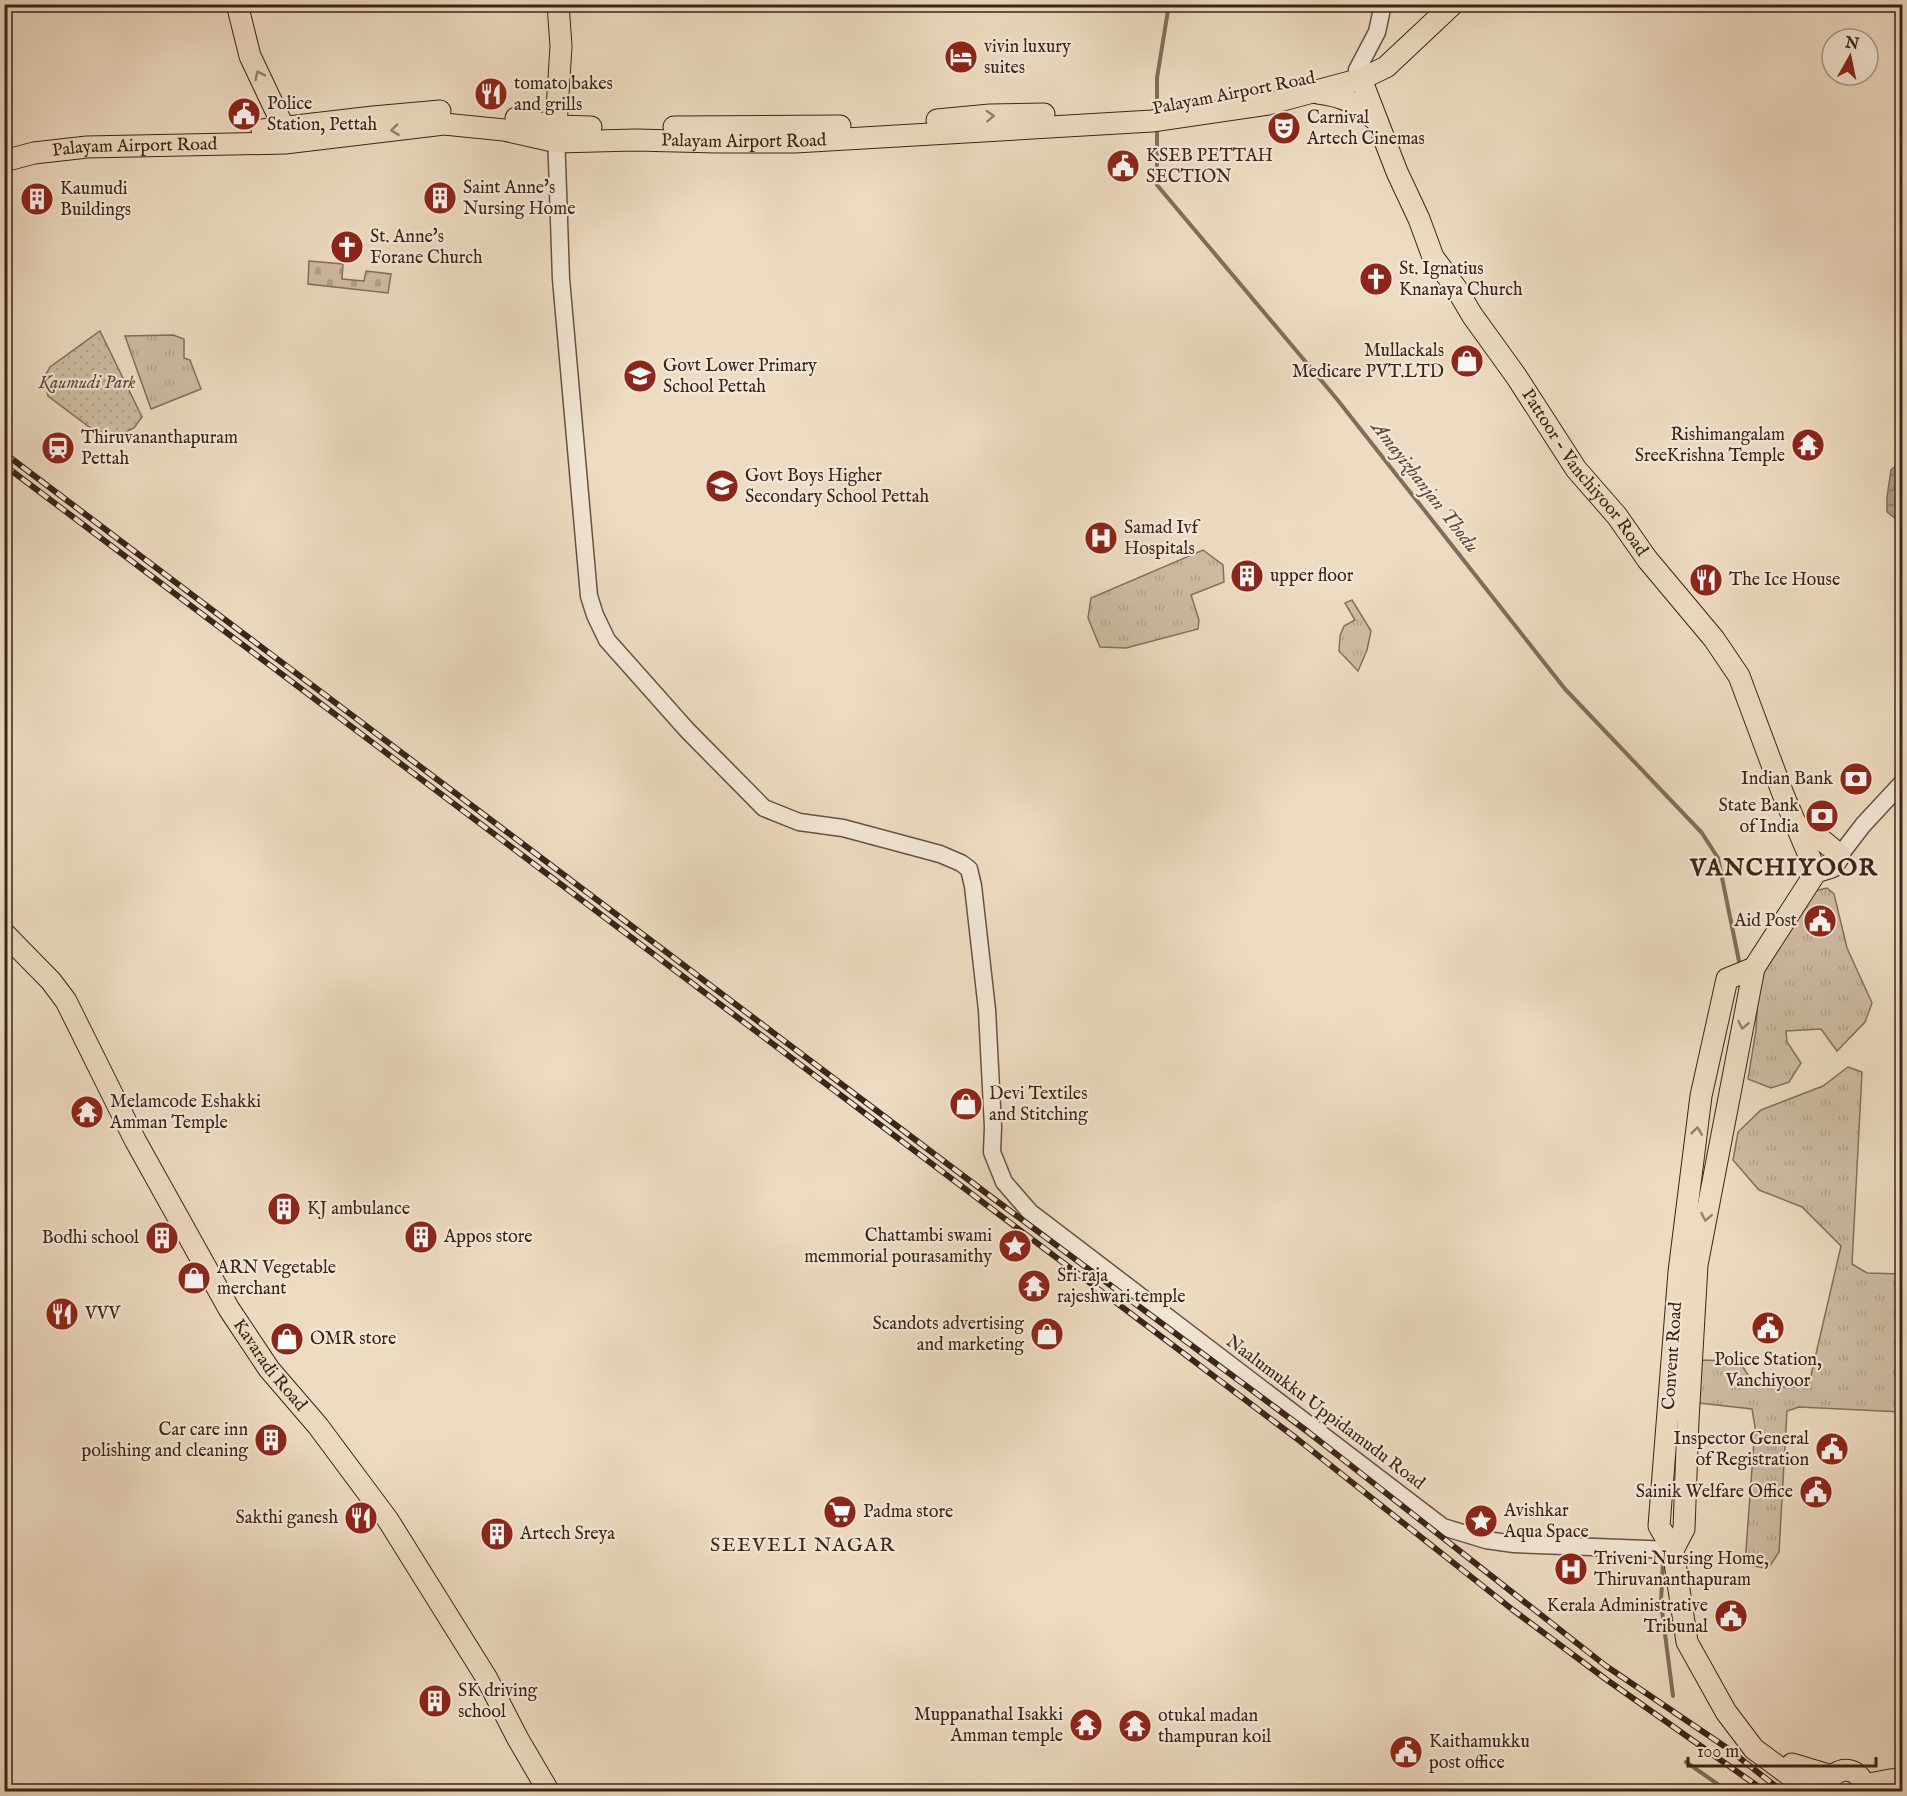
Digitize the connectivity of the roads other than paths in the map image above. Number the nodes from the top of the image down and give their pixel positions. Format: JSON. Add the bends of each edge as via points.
{"nodes":[{"id":1,"x":237,"y":4,"type":"edge"},
{"id":2,"x":558,"y":4,"type":"edge"},
{"id":3,"x":1436,"y":4,"type":"edge"},
{"id":4,"x":1453,"y":4,"type":"edge"},
{"id":5,"x":1383,"y":6,"type":"edge"},
{"id":6,"x":1359,"y":74,"type":"junction"},
{"id":7,"x":1316,"y":92,"type":"junction"},
{"id":8,"x":1179,"y":113,"type":"junction"},
{"id":9,"x":1378,"y":122,"type":"junction"},
{"id":10,"x":556,"y":134,"type":"junction"},
{"id":11,"x":285,"y":135,"type":"junction"},
{"id":12,"x":4,"y":149,"type":"edge"},
{"id":13,"x":4,"y":161,"type":"edge"},
{"id":14,"x":1902,"y":783,"type":"edge"},
{"id":15,"x":1799,"y":827,"type":"junction"},
{"id":16,"x":1840,"y":855,"type":"junction"},
{"id":17,"x":1816,"y":872,"type":"junction"},
{"id":18,"x":4,"y":933,"type":"edge"},
{"id":19,"x":1754,"y":968,"type":"junction"},
{"id":20,"x":1667,"y":1549,"type":"junction"},
{"id":21,"x":1896,"y":1780,"type":"edge"},
{"id":22,"x":1862,"y":1784,"type":"edge"},
{"id":23,"x":1828,"y":1786,"type":"edge"},
{"id":24,"x":549,"y":1791,"type":"edge"}],
"edges":[{"from":11,"to":1,"type":"main road","one_way":true,"via":[[250,56]]},
{"from":2,"to":10,"type":"main road","via":[[561,46]]},
{"from":3,"to":6,"type":"main road","name":"Palayam Airport Road"},
{"from":4,"to":6,"type":"main road","name":"Palayam Airport Road","via":[[1386,67]]},
{"from":5,"to":6,"type":"street"},
{"from":6,"to":7,"type":"main road","name":"Palayam Airport Road"},
{"from":6,"to":8,"type":"main road","name":"Palayam Airport Road"},
{"from":6,"to":9,"type":"main road","name":"Pattoor - Vanchiyoor Road"},
{"from":7,"to":8,"type":"main road","name":"Palayam Airport Road","via":[[1269,104]]},
{"from":7,"to":9,"type":"main road","via":[[1359,105]]},
{"from":8,"to":10,"type":"main road","name":"Palayam Airport Road","via":[[795,142],[635,140]]},
{"from":9,"to":15,"type":"main road","name":"Pattoor - Vanchiyoor Road","via":[[1432,257],[1576,469],[1714,639],[1739,676]]},
{"from":10,"to":11,"type":"main road","name":"Palayam Airport Road","via":[[510,116],[449,111],[373,117]]},
{"from":10,"to":20,"type":"street","name":"Naalumukku Uppidamudu Road","via":[[561,279],[589,596],[595,615],[607,640],[687,730],[764,808],[799,822],[843,828],[940,854],[969,870],[987,1010],[992,1152],[1004,1182],[1030,1212],[1443,1527],[1504,1543]]},
{"from":11,"to":12,"type":"main road","name":"Palayam Airport Road","via":[[86,134]]},
{"from":11,"to":13,"type":"main road","name":"Palayam Airport Road","via":[[87,147]]},
{"from":14,"to":16,"type":"street"},
{"from":15,"to":16,"type":"main road","via":[[1811,831]]},
{"from":15,"to":17,"type":"main road","name":"Pattoor - Vanchiyoor Road"},
{"from":16,"to":17,"type":"main road","via":[[1832,867]]},
{"from":17,"to":19,"type":"main road"},
{"from":18,"to":24,"type":"main road","name":"Kavaradi Road","via":[[66,1001],[135,1140],[229,1309],[269,1369],[318,1426],[388,1520],[486,1677]]},
{"from":19,"to":20,"type":"main road","one_way":true,"via":[[1697,1265],[1684,1528]]},
{"from":20,"to":19,"type":"main road","name":"Convent Road","one_way":true,"via":[[1659,1526],[1679,1272],[1701,1096],[1728,979]]},
{"from":20,"to":23,"type":"main road","name":"Convent Road","via":[[1687,1642],[1726,1712],[1754,1749],[1797,1766]]},
{"from":21,"to":22,"type":"main road"},
{"from":22,"to":23,"type":"main road","via":[[1848,1770],[1842,1770]]}]}
